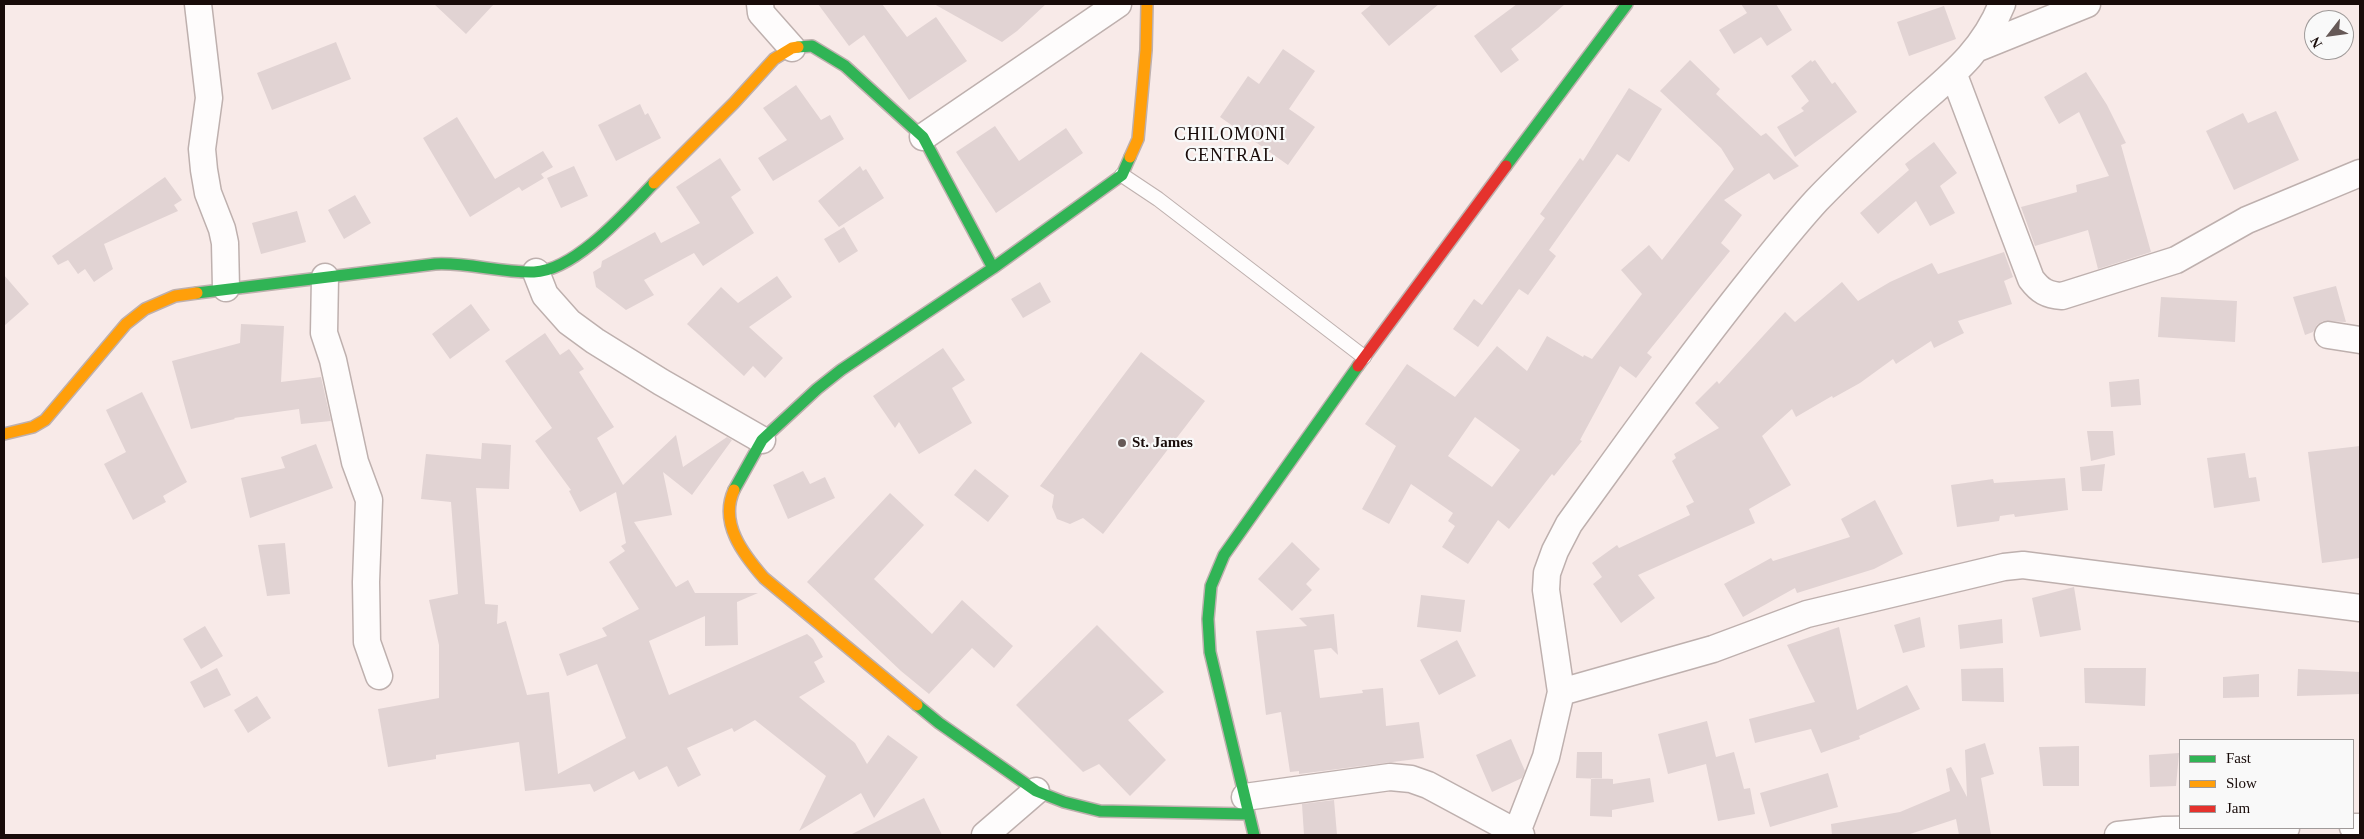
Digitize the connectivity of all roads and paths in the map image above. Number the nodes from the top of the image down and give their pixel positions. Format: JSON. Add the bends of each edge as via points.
{"nodes":[{"id":1,"x":198,"y":4,"type":"edge"},
{"id":2,"x":760,"y":4,"type":"edge"},
{"id":3,"x":1118,"y":4,"type":"edge"},
{"id":4,"x":1147,"y":4,"type":"edge"},
{"id":5,"x":1628,"y":4,"type":"edge"},
{"id":6,"x":2002,"y":4,"type":"edge"},
{"id":7,"x":2087,"y":4,"type":"edge"},
{"id":8,"x":792,"y":48,"type":"junction"},
{"id":9,"x":1978,"y":48,"type":"junction"},
{"id":10,"x":1954,"y":75,"type":"junction"},
{"id":11,"x":923,"y":137,"type":"junction"},
{"id":12,"x":2360,"y":173,"type":"edge"},
{"id":13,"x":1122,"y":175,"type":"junction"},
{"id":14,"x":993,"y":268,"type":"junction"},
{"id":15,"x":536,"y":272,"type":"junction"},
{"id":16,"x":325,"y":276,"type":"junction"},
{"id":17,"x":226,"y":288,"type":"junction"},
{"id":18,"x":2328,"y":335,"type":"dead end"},
{"id":19,"x":2360,"y":340,"type":"edge"},
{"id":20,"x":1364,"y":357,"type":"junction"},
{"id":21,"x":4,"y":434,"type":"edge"},
{"id":22,"x":762,"y":440,"type":"junction"},
{"id":23,"x":2360,"y":608,"type":"edge"},
{"id":24,"x":379,"y":676,"type":"dead end"},
{"id":25,"x":1561,"y":692,"type":"junction"},
{"id":26,"x":1036,"y":791,"type":"junction"},
{"id":27,"x":1247,"y":805,"type":"junction"},
{"id":28,"x":2225,"y":829,"type":"edge"},
{"id":29,"x":1519,"y":834,"type":"edge"},
{"id":30,"x":985,"y":835,"type":"edge"},
{"id":31,"x":1254,"y":835,"type":"edge"},
{"id":32,"x":2118,"y":835,"type":"edge"}],
"edges":[{"from":1,"to":17,"type":"street","via":[[209,98],[202,149],[204,170],[208,193],[225,243]]},
{"from":2,"to":8,"type":"street","via":[[761,13]]},
{"from":3,"to":11,"type":"street"},
{"from":4,"to":13,"type":"street","via":[[1138,139]]},
{"from":5,"to":20,"type":"street"},
{"from":6,"to":9,"type":"street"},
{"from":7,"to":9,"type":"street"},
{"from":8,"to":11,"type":"street","via":[[812,46],[829,55]]},
{"from":8,"to":15,"type":"street","via":[[774,59],[603,235],[565,262]]},
{"from":9,"to":10,"type":"street"},
{"from":10,"to":12,"type":"street","via":[[2031,279],[2050,296],[2062,296],[2176,260],[2247,220]]},
{"from":10,"to":25,"type":"street","via":[[1902,118],[1817,200],[1704,339],[1569,524],[1547,573],[1546,590]]},
{"from":11,"to":14,"type":"street"},
{"from":13,"to":14,"type":"street"},
{"from":13,"to":20,"type":"lane"},
{"from":14,"to":22,"type":"street","via":[[841,370]]},
{"from":15,"to":16,"type":"street","via":[[502,271],[456,263]]},
{"from":15,"to":22,"type":"street","via":[[545,295],[569,322],[661,382]]},
{"from":16,"to":17,"type":"street"},
{"from":16,"to":24,"type":"street","via":[[324,333],[355,462],[369,500],[367,642]]},
{"from":17,"to":21,"type":"street","via":[[175,296],[145,309],[126,324],[45,420],[33,427]]},
{"from":18,"to":19,"type":"street"},
{"from":20,"to":27,"type":"street","via":[[1224,555],[1211,586],[1208,618],[1210,652]]},
{"from":22,"to":26,"type":"street","via":[[733,493],[729,509],[734,533],[744,555],[764,578],[916,705]]},
{"from":23,"to":25,"type":"street","via":[[2023,565],[1807,614],[1713,649]]},
{"from":25,"to":29,"type":"street","via":[[1546,757]]},
{"from":26,"to":27,"type":"street","via":[[1100,811]]},
{"from":26,"to":30,"type":"street"},
{"from":27,"to":29,"type":"street","via":[[1390,777],[1412,779]]},
{"from":27,"to":31,"type":"street"},
{"from":28,"to":32,"type":"street"}]}
